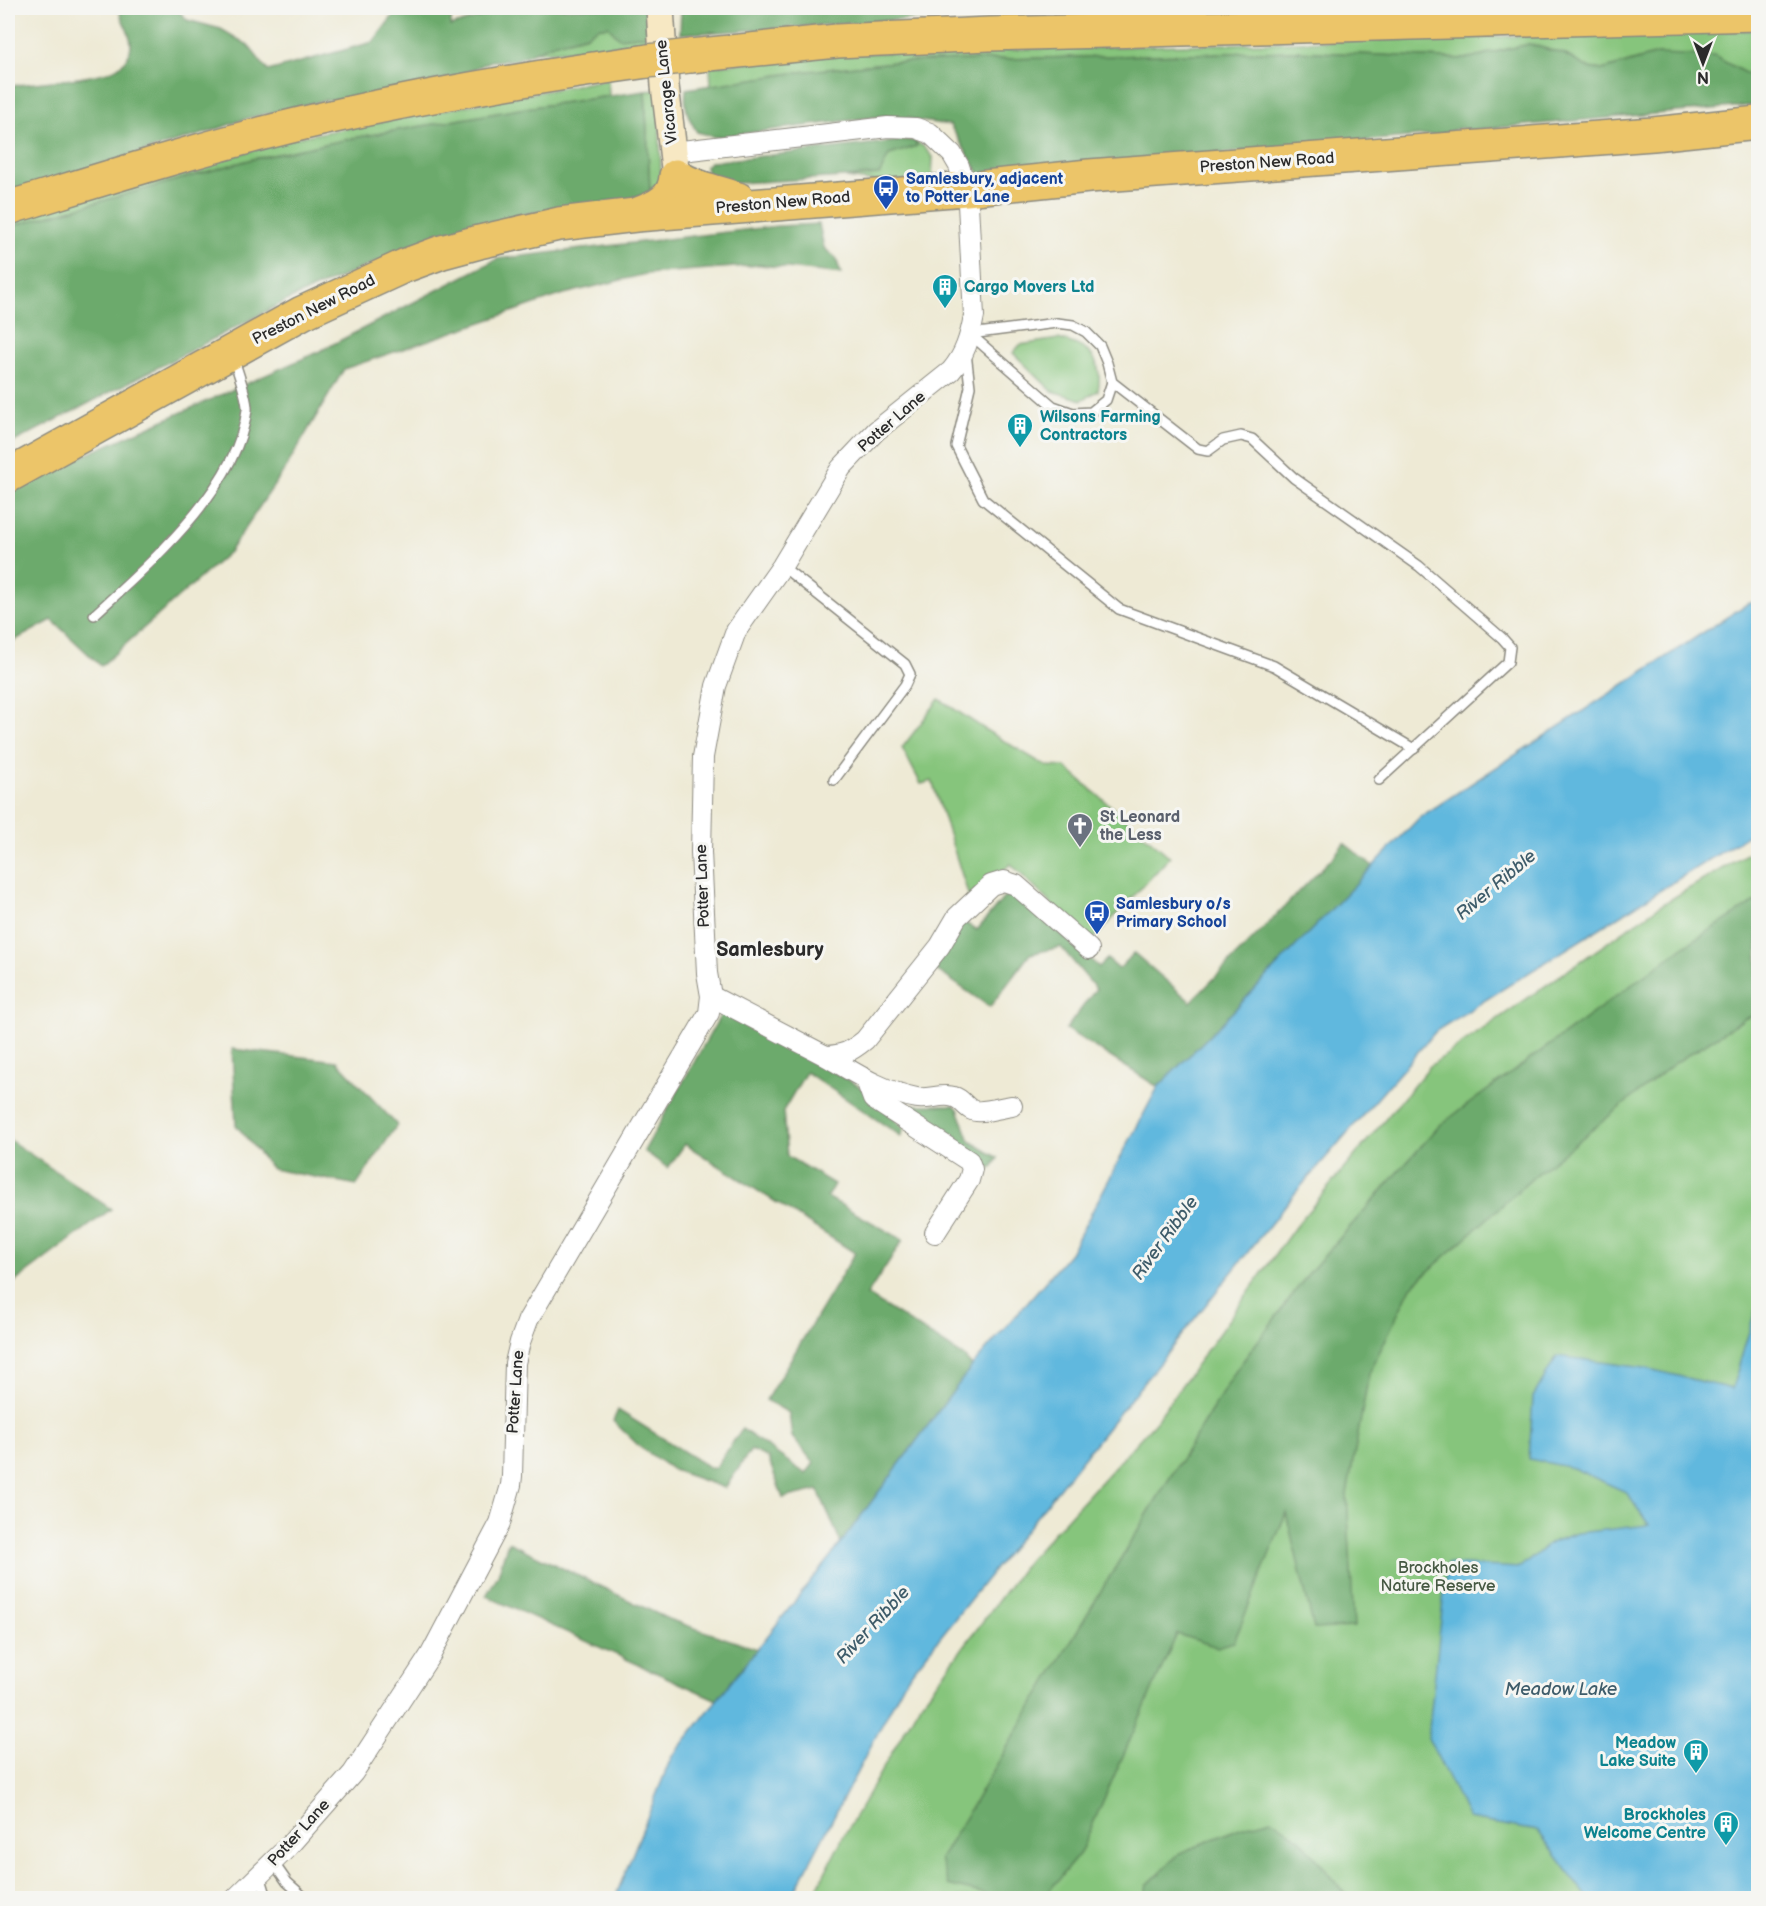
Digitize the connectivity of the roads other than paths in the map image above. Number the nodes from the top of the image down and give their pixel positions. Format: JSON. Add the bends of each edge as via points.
{"nodes":[{"id":1,"x":660,"y":8,"type":"edge"},
{"id":2,"x":1061,"y":8,"type":"edge"},
{"id":3,"x":1151,"y":8,"type":"edge"},
{"id":4,"x":1758,"y":14,"type":"edge"},
{"id":5,"x":1252,"y":27,"type":"junction"},
{"id":6,"x":989,"y":34,"type":"junction"},
{"id":7,"x":1758,"y":123,"type":"edge"},
{"id":8,"x":675,"y":164,"type":"junction"},
{"id":9,"x":966,"y":189,"type":"junction"},
{"id":10,"x":753,"y":205,"type":"junction"},
{"id":11,"x":8,"y":208,"type":"edge"},
{"id":12,"x":636,"y":215,"type":"junction"},
{"id":13,"x":968,"y":342,"type":"junction"},
{"id":14,"x":232,"y":351,"type":"junction"},
{"id":15,"x":1112,"y":382,"type":"junction"},
{"id":16,"x":8,"y":476,"type":"edge"},
{"id":17,"x":782,"y":566,"type":"junction"},
{"id":18,"x":94,"y":615,"type":"dead end"},
{"id":19,"x":1414,"y":749,"type":"junction"},
{"id":20,"x":834,"y":780,"type":"dead end"},
{"id":21,"x":1379,"y":780,"type":"dead end"},
{"id":22,"x":1089,"y":949,"type":"dead end"},
{"id":23,"x":711,"y":996,"type":"junction"},
{"id":24,"x":826,"y":1056,"type":"junction"},
{"id":25,"x":866,"y":1080,"type":"junction"},
{"id":26,"x":1012,"y":1106,"type":"dead end"},
{"id":27,"x":935,"y":1233,"type":"dead end"},
{"id":28,"x":266,"y":1869,"type":"junction"},
{"id":29,"x":236,"y":1899,"type":"edge"},
{"id":30,"x":267,"y":1899,"type":"edge"},
{"id":31,"x":305,"y":1899,"type":"edge"}],
"edges":[{"from":1,"to":8,"type":"street","name":"Vicarage Lane"},
{"from":2,"to":6,"type":"highway","via":[[1031,24]]},
{"from":3,"to":5,"type":"highway","via":[[1181,18]]},
{"from":4,"to":5,"type":"highway"},
{"from":5,"to":6,"type":"highway"},
{"from":6,"to":11,"type":"highway","bridge":true,"via":[[837,41],[522,79],[324,118],[168,159]]},
{"from":7,"to":9,"type":"highway","name":"Preston New Road"},
{"from":8,"to":9,"type":"street","name":"Potter Lane","via":[[888,127],[916,128],[930,133],[952,154]]},
{"from":8,"to":10,"type":"highway","via":[[698,188]]},
{"from":8,"to":12,"type":"highway","via":[[676,183],[670,196]]},
{"from":9,"to":10,"type":"highway","name":"Preston New Road"},
{"from":9,"to":13,"type":"street","name":"Potter Lane","via":[[974,316]]},
{"from":10,"to":12,"type":"highway","name":"Preston New Road"},
{"from":12,"to":14,"type":"highway","name":"Preston New Road","via":[[559,224],[442,252],[302,313]]},
{"from":13,"to":15,"type":"lane","via":[[1057,323],[1073,325],[1100,346]]},
{"from":13,"to":15,"type":"lane","via":[[1053,406],[1073,413],[1091,412],[1106,400]]},
{"from":13,"to":17,"type":"street","name":"Potter Lane","via":[[951,371],[876,431],[842,468]]},
{"from":13,"to":19,"type":"lane","via":[[970,387],[956,446],[983,498],[1119,609],[1274,666]]},
{"from":14,"to":16,"type":"highway","name":"Preston New Road"},
{"from":14,"to":18,"type":"lane","via":[[248,407],[239,441],[215,489],[155,558]]},
{"from":15,"to":19,"type":"lane","via":[[1198,449],[1208,451],[1222,440],[1241,436],[1252,439],[1294,478],[1419,566],[1510,647],[1508,662]]},
{"from":17,"to":20,"type":"lane","via":[[905,664],[910,674]]},
{"from":17,"to":23,"type":"street","name":"Potter Lane","via":[[736,631],[716,686],[704,757],[701,862]]},
{"from":19,"to":21,"type":"lane"},
{"from":22,"to":24,"type":"street","via":[[1016,885],[1004,881],[990,885],[957,917],[940,946],[865,1040],[842,1055]]},
{"from":23,"to":24,"type":"street"},
{"from":23,"to":28,"type":"street","name":"Potter Lane","via":[[709,1013],[701,1028],[528,1320],[515,1363],[511,1485],[500,1523],[431,1654],[353,1773]]},
{"from":24,"to":25,"type":"street"},
{"from":25,"to":26,"type":"street","via":[[920,1098],[955,1097],[972,1110],[986,1112]]},
{"from":25,"to":27,"type":"street","via":[[873,1099],[969,1161],[969,1180]]},
{"from":28,"to":29,"type":"street","name":"Potter Lane"},
{"from":28,"to":30,"type":"lane"},
{"from":28,"to":31,"type":"lane"}]}
